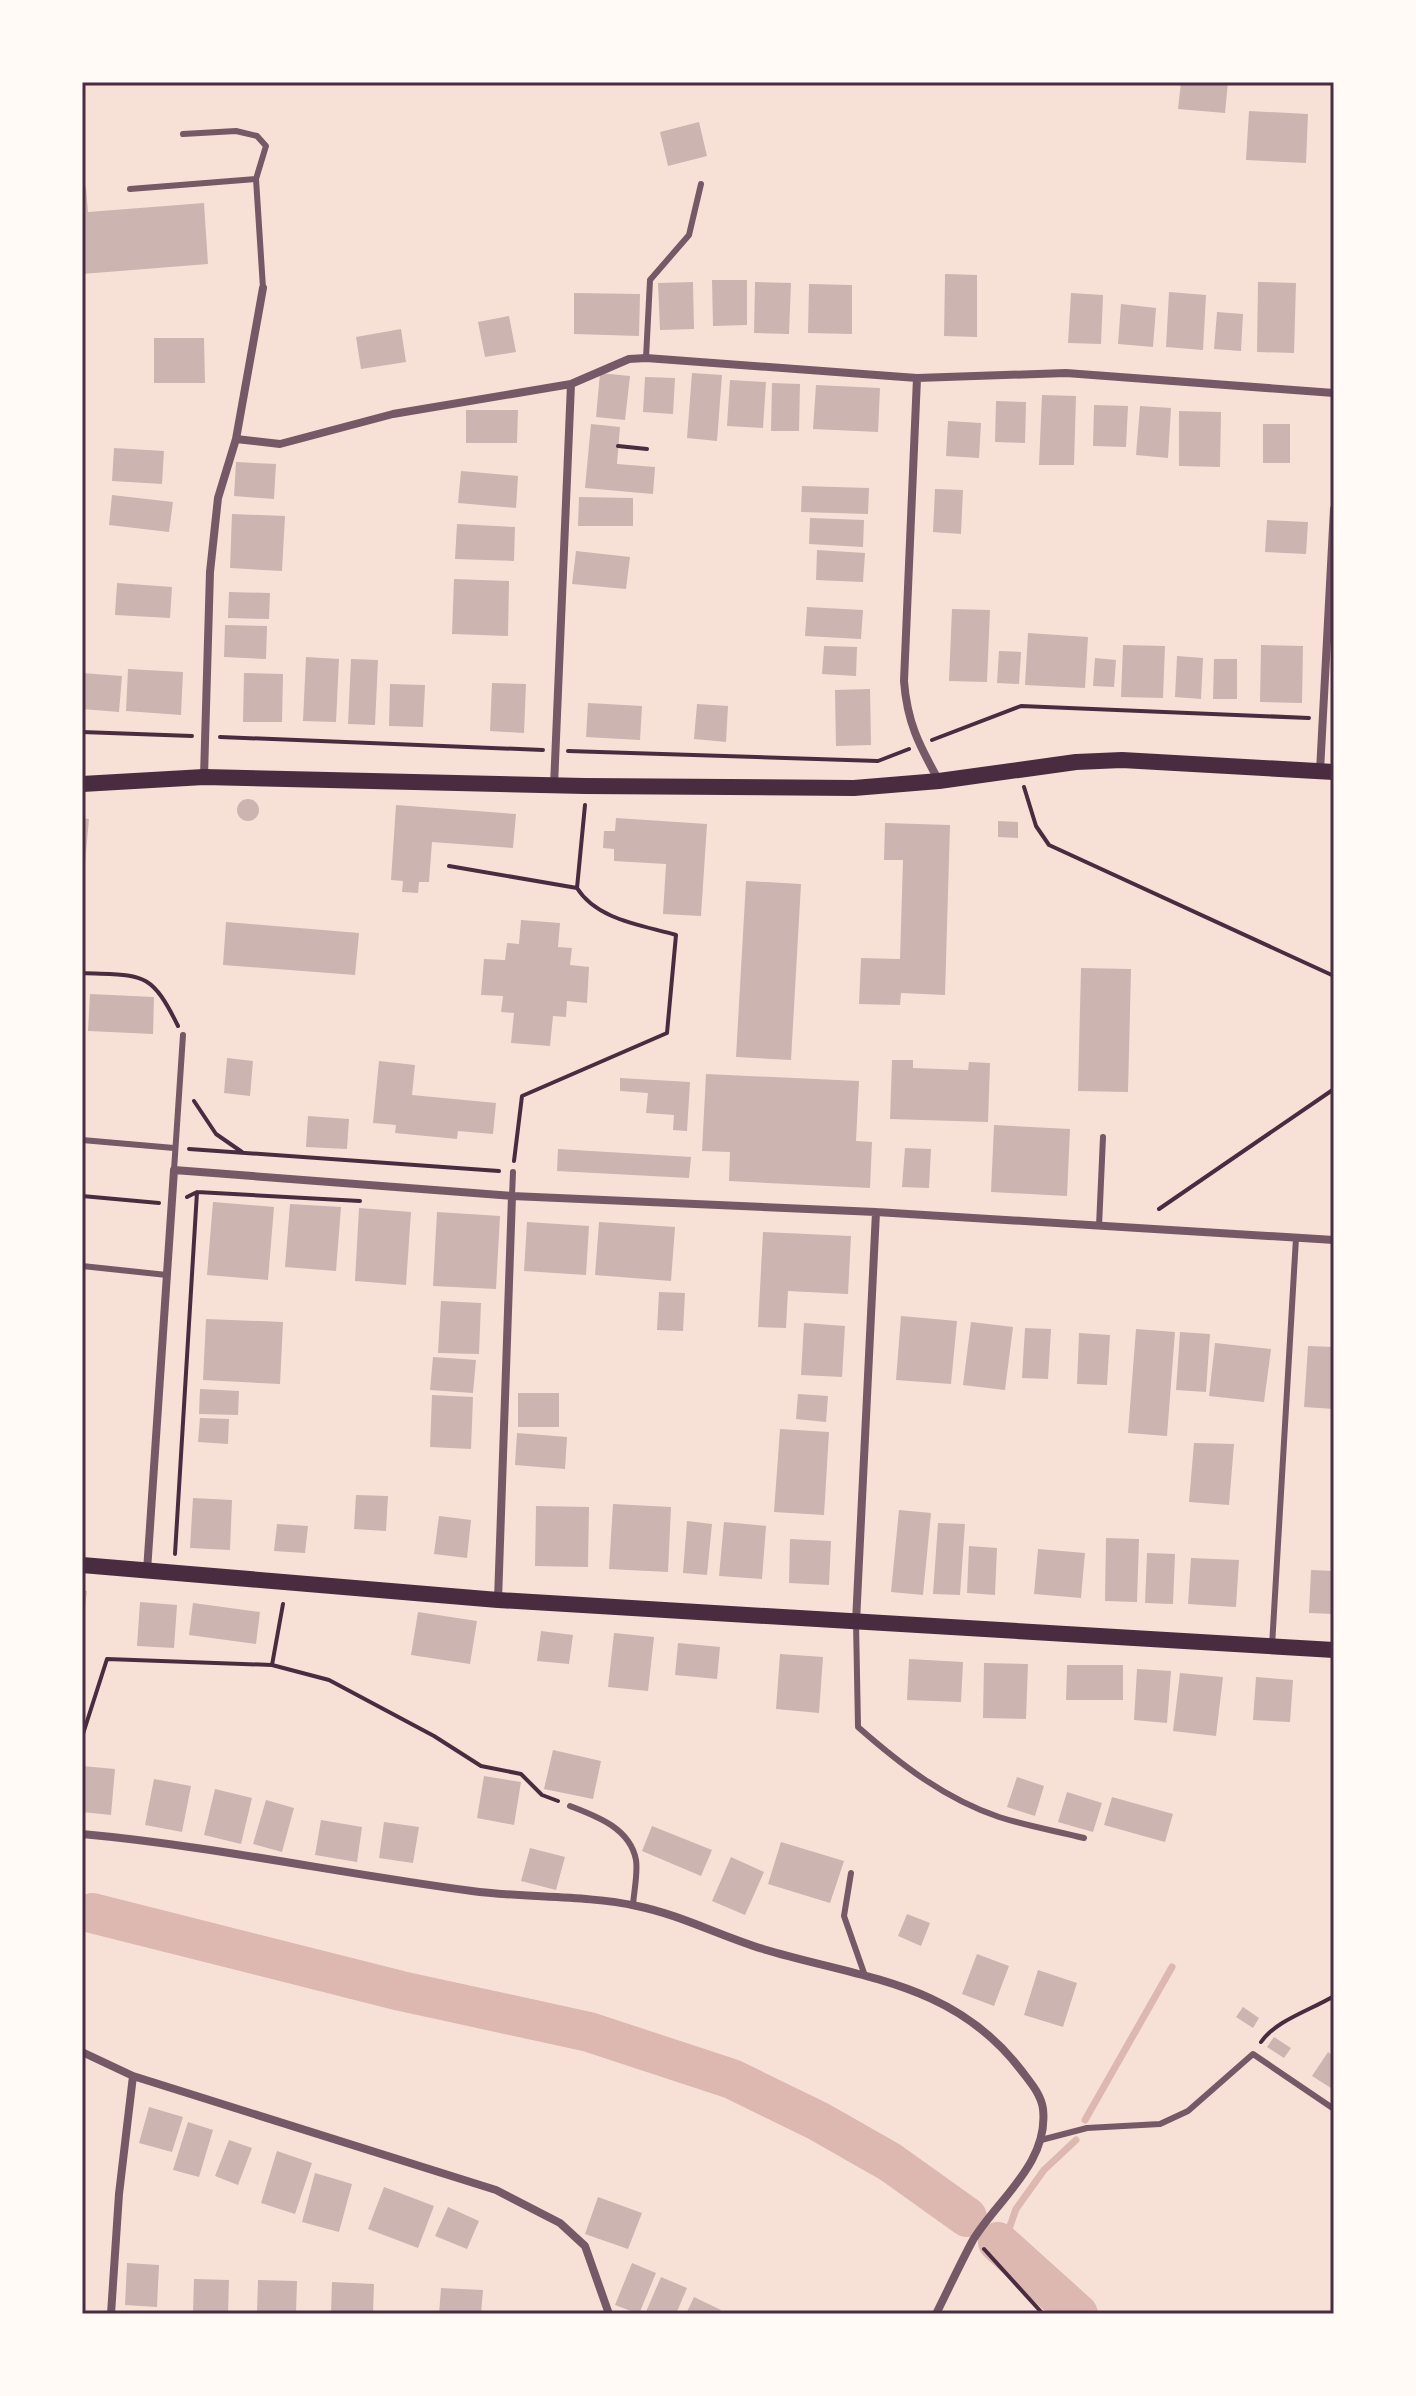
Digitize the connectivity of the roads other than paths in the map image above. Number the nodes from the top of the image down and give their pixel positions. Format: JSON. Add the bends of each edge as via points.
{"nodes":[{"id":1,"x":183,"y":134,"type":"dead end"},
{"id":2,"x":256,"y":179,"type":"junction"},
{"id":3,"x":701,"y":184,"type":"dead end"},
{"id":4,"x":130,"y":189,"type":"dead end"},
{"id":5,"x":263,"y":288,"type":"joint"},
{"id":6,"x":646,"y":358,"type":"junction"},
{"id":7,"x":917,"y":378,"type":"junction"},
{"id":8,"x":571,"y":384,"type":"junction"},
{"id":9,"x":1334,"y":393,"type":"edge"},
{"id":10,"x":236,"y":439,"type":"junction"},
{"id":11,"x":1334,"y":509,"type":"edge"},
{"id":12,"x":1327,"y":771,"type":"edge"},
{"id":13,"x":204,"y":777,"type":"junction"},
{"id":14,"x":939,"y":781,"type":"junction"},
{"id":15,"x":82,"y":784,"type":"edge"},
{"id":16,"x":554,"y":786,"type":"junction"},
{"id":17,"x":183,"y":1035,"type":"road end"},
{"id":18,"x":1103,"y":1137,"type":"dead end"},
{"id":19,"x":82,"y":1140,"type":"edge"},
{"id":20,"x":174,"y":1148,"type":"junction"},
{"id":21,"x":174,"y":1170,"type":"junction"},
{"id":22,"x":513,"y":1172,"type":"road end"},
{"id":23,"x":512,"y":1196,"type":"junction"},
{"id":24,"x":876,"y":1212,"type":"junction"},
{"id":25,"x":1099,"y":1226,"type":"junction"},
{"id":26,"x":1296,"y":1238,"type":"junction"},
{"id":27,"x":1334,"y":1240,"type":"edge"},
{"id":28,"x":82,"y":1266,"type":"edge"},
{"id":29,"x":167,"y":1275,"type":"junction"},
{"id":30,"x":82,"y":1565,"type":"edge"},
{"id":31,"x":147,"y":1572,"type":"junction"},
{"id":32,"x":498,"y":1600,"type":"junction"},
{"id":33,"x":856,"y":1622,"type":"junction"},
{"id":34,"x":1272,"y":1646,"type":"junction"},
{"id":35,"x":1334,"y":1650,"type":"edge"},
{"id":36,"x":570,"y":1806,"type":"road end"},
{"id":37,"x":82,"y":1834,"type":"edge"},
{"id":38,"x":1084,"y":1838,"type":"dead end"},
{"id":39,"x":851,"y":1873,"type":"dead end"},
{"id":40,"x":633,"y":1905,"type":"junction"},
{"id":41,"x":864,"y":1973,"type":"junction"},
{"id":42,"x":82,"y":2052,"type":"edge"},
{"id":43,"x":133,"y":2076,"type":"junction"},
{"id":44,"x":1334,"y":2109,"type":"edge"},
{"id":45,"x":1041,"y":2140,"type":"junction"},
{"id":46,"x":111,"y":2314,"type":"edge"},
{"id":47,"x":609,"y":2314,"type":"edge"},
{"id":48,"x":936,"y":2314,"type":"edge"}],
"edges":[{"from":1,"to":2,"type":"lane","via":[[236,131],[257,136],[266,146]]},
{"from":2,"to":4,"type":"lane"},
{"from":2,"to":5,"type":"lane"},
{"from":3,"to":6,"type":"lane","via":[[689,235],[650,280]]},
{"from":5,"to":10,"type":"street"},
{"from":6,"to":7,"type":"street"},
{"from":6,"to":8,"type":"street","via":[[629,359]]},
{"from":7,"to":9,"type":"street","via":[[1066,373]]},
{"from":7,"to":14,"type":"street","via":[[904,681],[906,711]]},
{"from":8,"to":10,"type":"street","via":[[393,414],[280,444]]},
{"from":8,"to":16,"type":"street"},
{"from":10,"to":13,"type":"street","via":[[218,498],[212,557]]},
{"from":11,"to":12,"type":"street","via":[[1322,718]]},
{"from":12,"to":14,"type":"main road","via":[[1122,760]]},
{"from":13,"to":15,"type":"main road"},
{"from":13,"to":16,"type":"main road"},
{"from":14,"to":16,"type":"main road","via":[[854,788]]},
{"from":17,"to":20,"type":"lane"},
{"from":18,"to":25,"type":"lane"},
{"from":19,"to":20,"type":"lane"},
{"from":20,"to":21,"type":"lane"},
{"from":21,"to":23,"type":"street"},
{"from":21,"to":29,"type":"street"},
{"from":22,"to":23,"type":"lane"},
{"from":23,"to":24,"type":"street"},
{"from":23,"to":32,"type":"street"},
{"from":24,"to":25,"type":"street"},
{"from":24,"to":33,"type":"street"},
{"from":25,"to":26,"type":"street"},
{"from":26,"to":27,"type":"street"},
{"from":26,"to":34,"type":"lane"},
{"from":28,"to":29,"type":"lane"},
{"from":29,"to":31,"type":"street"},
{"from":30,"to":31,"type":"main road"},
{"from":31,"to":32,"type":"main road"},
{"from":32,"to":33,"type":"main road"},
{"from":33,"to":34,"type":"main road"},
{"from":33,"to":38,"type":"lane","via":[[858,1727],[908,1771],[966,1802],[999,1817]]},
{"from":34,"to":35,"type":"main road"},
{"from":36,"to":40,"type":"lane","via":[[603,1819],[624,1836],[636,1860]]},
{"from":37,"to":40,"type":"street","via":[[157,1841],[475,1892]]},
{"from":39,"to":41,"type":"lane","via":[[844,1916]]},
{"from":40,"to":41,"type":"street","via":[[679,1916],[761,1949]]},
{"from":41,"to":45,"type":"street","via":[[928,1996],[974,2024],[1011,2057],[1043,2108]]},
{"from":42,"to":43,"type":"street"},
{"from":43,"to":46,"type":"street"},
{"from":43,"to":47,"type":"street","via":[[496,2190],[560,2223],[585,2246]]},
{"from":44,"to":45,"type":"lane","via":[[1253,2054],[1188,2111],[1160,2124],[1087,2128]]},
{"from":45,"to":48,"type":"street","via":[[1029,2165],[974,2238]]}]}
